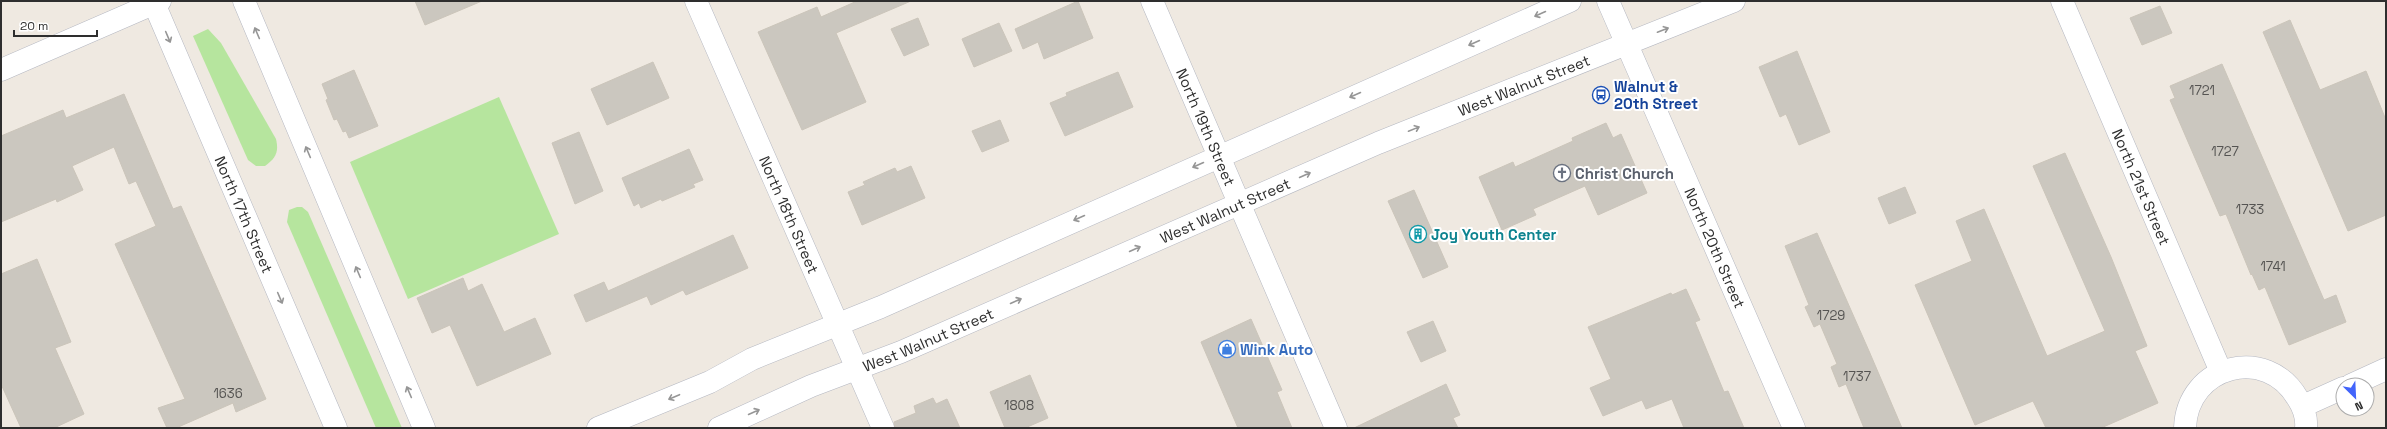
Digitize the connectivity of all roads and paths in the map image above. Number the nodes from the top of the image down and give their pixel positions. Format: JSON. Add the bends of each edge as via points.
{"nodes":[{"id":1,"x":244,"y":1,"type":"edge"},
{"id":2,"x":696,"y":1,"type":"edge"},
{"id":3,"x":1152,"y":1,"type":"edge"},
{"id":4,"x":1570,"y":1,"type":"edge"},
{"id":5,"x":1608,"y":1,"type":"edge"},
{"id":6,"x":1734,"y":1,"type":"edge"},
{"id":7,"x":2062,"y":1,"type":"edge"},
{"id":8,"x":155,"y":2,"type":"edge"},
{"id":9,"x":1627,"y":44,"type":"junction"},
{"id":10,"x":1,"y":70,"type":"edge"},
{"id":11,"x":1220,"y":155,"type":"junction"},
{"id":12,"x":1240,"y":204,"type":"junction"},
{"id":13,"x":838,"y":323,"type":"junction"},
{"id":14,"x":856,"y":368,"type":"junction"},
{"id":15,"x":2386,"y":369,"type":"edge"},
{"id":16,"x":2221,"y":372,"type":"junction"},
{"id":17,"x":2368,"y":377,"type":"edge"},
{"id":18,"x":2335,"y":392,"type":"edge"},
{"id":19,"x":2303,"y":406,"type":"junction"},
{"id":20,"x":336,"y":428,"type":"edge"},
{"id":21,"x":424,"y":428,"type":"edge"},
{"id":22,"x":598,"y":428,"type":"edge"},
{"id":23,"x":718,"y":428,"type":"edge"},
{"id":24,"x":883,"y":428,"type":"edge"},
{"id":25,"x":1336,"y":428,"type":"edge"},
{"id":26,"x":1794,"y":428,"type":"edge"},
{"id":27,"x":2185,"y":428,"type":"edge"},
{"id":28,"x":2306,"y":428,"type":"edge"}],
"edges":[{"from":21,"to":1,"type":"main road","one_way":true},
{"from":2,"to":13,"type":"main road","name":"North 18th Street"},
{"from":3,"to":11,"type":"main road","name":"North 19th Street"},
{"from":4,"to":11,"type":"main road","one_way":true},
{"from":5,"to":9,"type":"main road","name":"North 20th Street"},
{"from":9,"to":6,"type":"main road","name":"West Walnut Street","one_way":true},
{"from":7,"to":16,"type":"main road","name":"North 21st Street"},
{"from":8,"to":10,"type":"main road"},
{"from":8,"to":20,"type":"main road","name":"North 17th Street","one_way":true},
{"from":12,"to":9,"type":"main road","name":"West Walnut Street","one_way":true,"via":[[1378,143]]},
{"from":9,"to":26,"type":"main road","name":"North 20th Street"},
{"from":11,"to":12,"type":"main road","name":"North 19th Street"},
{"from":11,"to":13,"type":"main road","one_way":true},
{"from":14,"to":12,"type":"main road","name":"West Walnut Street","one_way":true,"via":[[900,352]]},
{"from":12,"to":25,"type":"main road","name":"North 19th Street"},
{"from":13,"to":14,"type":"main road","name":"North 18th Street"},
{"from":13,"to":22,"type":"main road","one_way":true,"via":[[752,360],[710,382]]},
{"from":23,"to":14,"type":"main road","name":"West Walnut Street","one_way":true},
{"from":14,"to":24,"type":"main road","name":"North 18th Street"},
{"from":15,"to":17,"type":"main road"},
{"from":16,"to":19,"type":"main road","via":[[2240,367],[2260,368],[2278,376],[2293,389]]},
{"from":16,"to":27,"type":"main road","via":[[2204,382],[2192,398],[2185,417]]},
{"from":18,"to":19,"type":"main road"},
{"from":19,"to":28,"type":"main road"}]}
